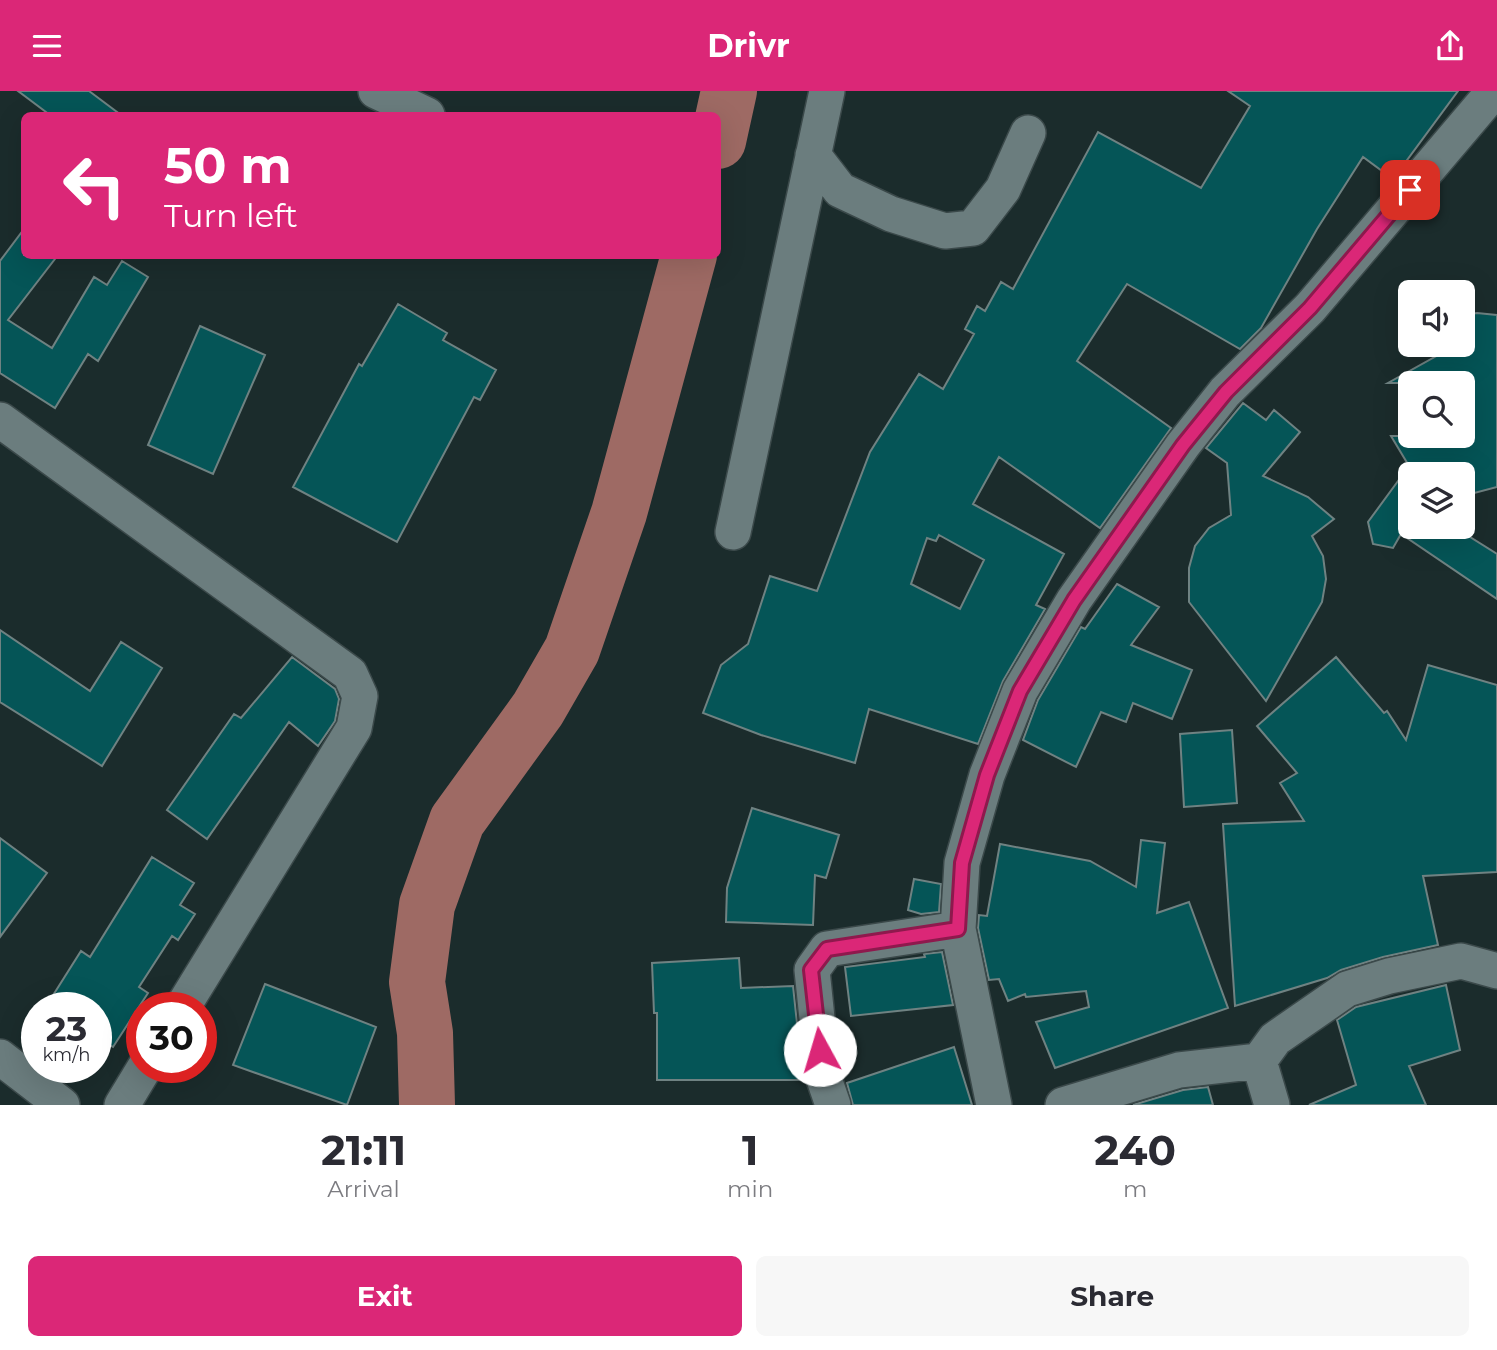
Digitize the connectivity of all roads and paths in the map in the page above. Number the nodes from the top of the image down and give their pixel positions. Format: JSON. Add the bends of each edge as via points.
{"nodes":[{"id":1,"x":376,"y":91,"type":"edge"},
{"id":2,"x":827,"y":91,"type":"edge"},
{"id":3,"x":1494,"y":91,"type":"edge"},
{"id":4,"x":421,"y":112,"type":"edge"},
{"id":5,"x":1028,"y":133,"type":"dead end"},
{"id":6,"x":813,"y":155,"type":"junction"},
{"id":7,"x":0,"y":419,"type":"edge"},
{"id":8,"x":733,"y":532,"type":"dead end"},
{"id":9,"x":958,"y":929,"type":"junction"},
{"id":10,"x":1497,"y":971,"type":"edge"},
{"id":11,"x":192,"y":992,"type":"edge"},
{"id":12,"x":0,"y":1057,"type":"edge"},
{"id":13,"x":1259,"y":1061,"type":"junction"},
{"id":14,"x":135,"y":1083,"type":"edge"},
{"id":15,"x":62,"y":1105,"type":"edge"},
{"id":16,"x":122,"y":1105,"type":"edge"},
{"id":17,"x":833,"y":1105,"type":"edge"},
{"id":18,"x":994,"y":1105,"type":"edge"},
{"id":19,"x":1063,"y":1105,"type":"edge"},
{"id":20,"x":1272,"y":1105,"type":"edge"}],
"edges":[{"from":1,"to":4,"type":"street"},
{"from":2,"to":6,"type":"street"},
{"from":3,"to":9,"type":"street","via":[[1310,308],[1226,392],[1074,600],[1020,691],[987,775],[962,863]]},
{"from":5,"to":6,"type":"street","via":[[1003,189],[973,227],[945,230],[891,214],[840,190]]},
{"from":6,"to":8,"type":"street"},
{"from":7,"to":11,"type":"street","via":[[350,674],[360,696],[354,728]]},
{"from":9,"to":17,"type":"street","via":[[827,949],[811,970],[823,1076]]},
{"from":9,"to":18,"type":"street"},
{"from":10,"to":13,"type":"street","via":[[1461,961],[1347,989],[1275,1039]]},
{"from":12,"to":15,"type":"street"},
{"from":13,"to":19,"type":"street","via":[[1179,1070]]},
{"from":13,"to":20,"type":"street"},
{"from":14,"to":16,"type":"street"}]}
